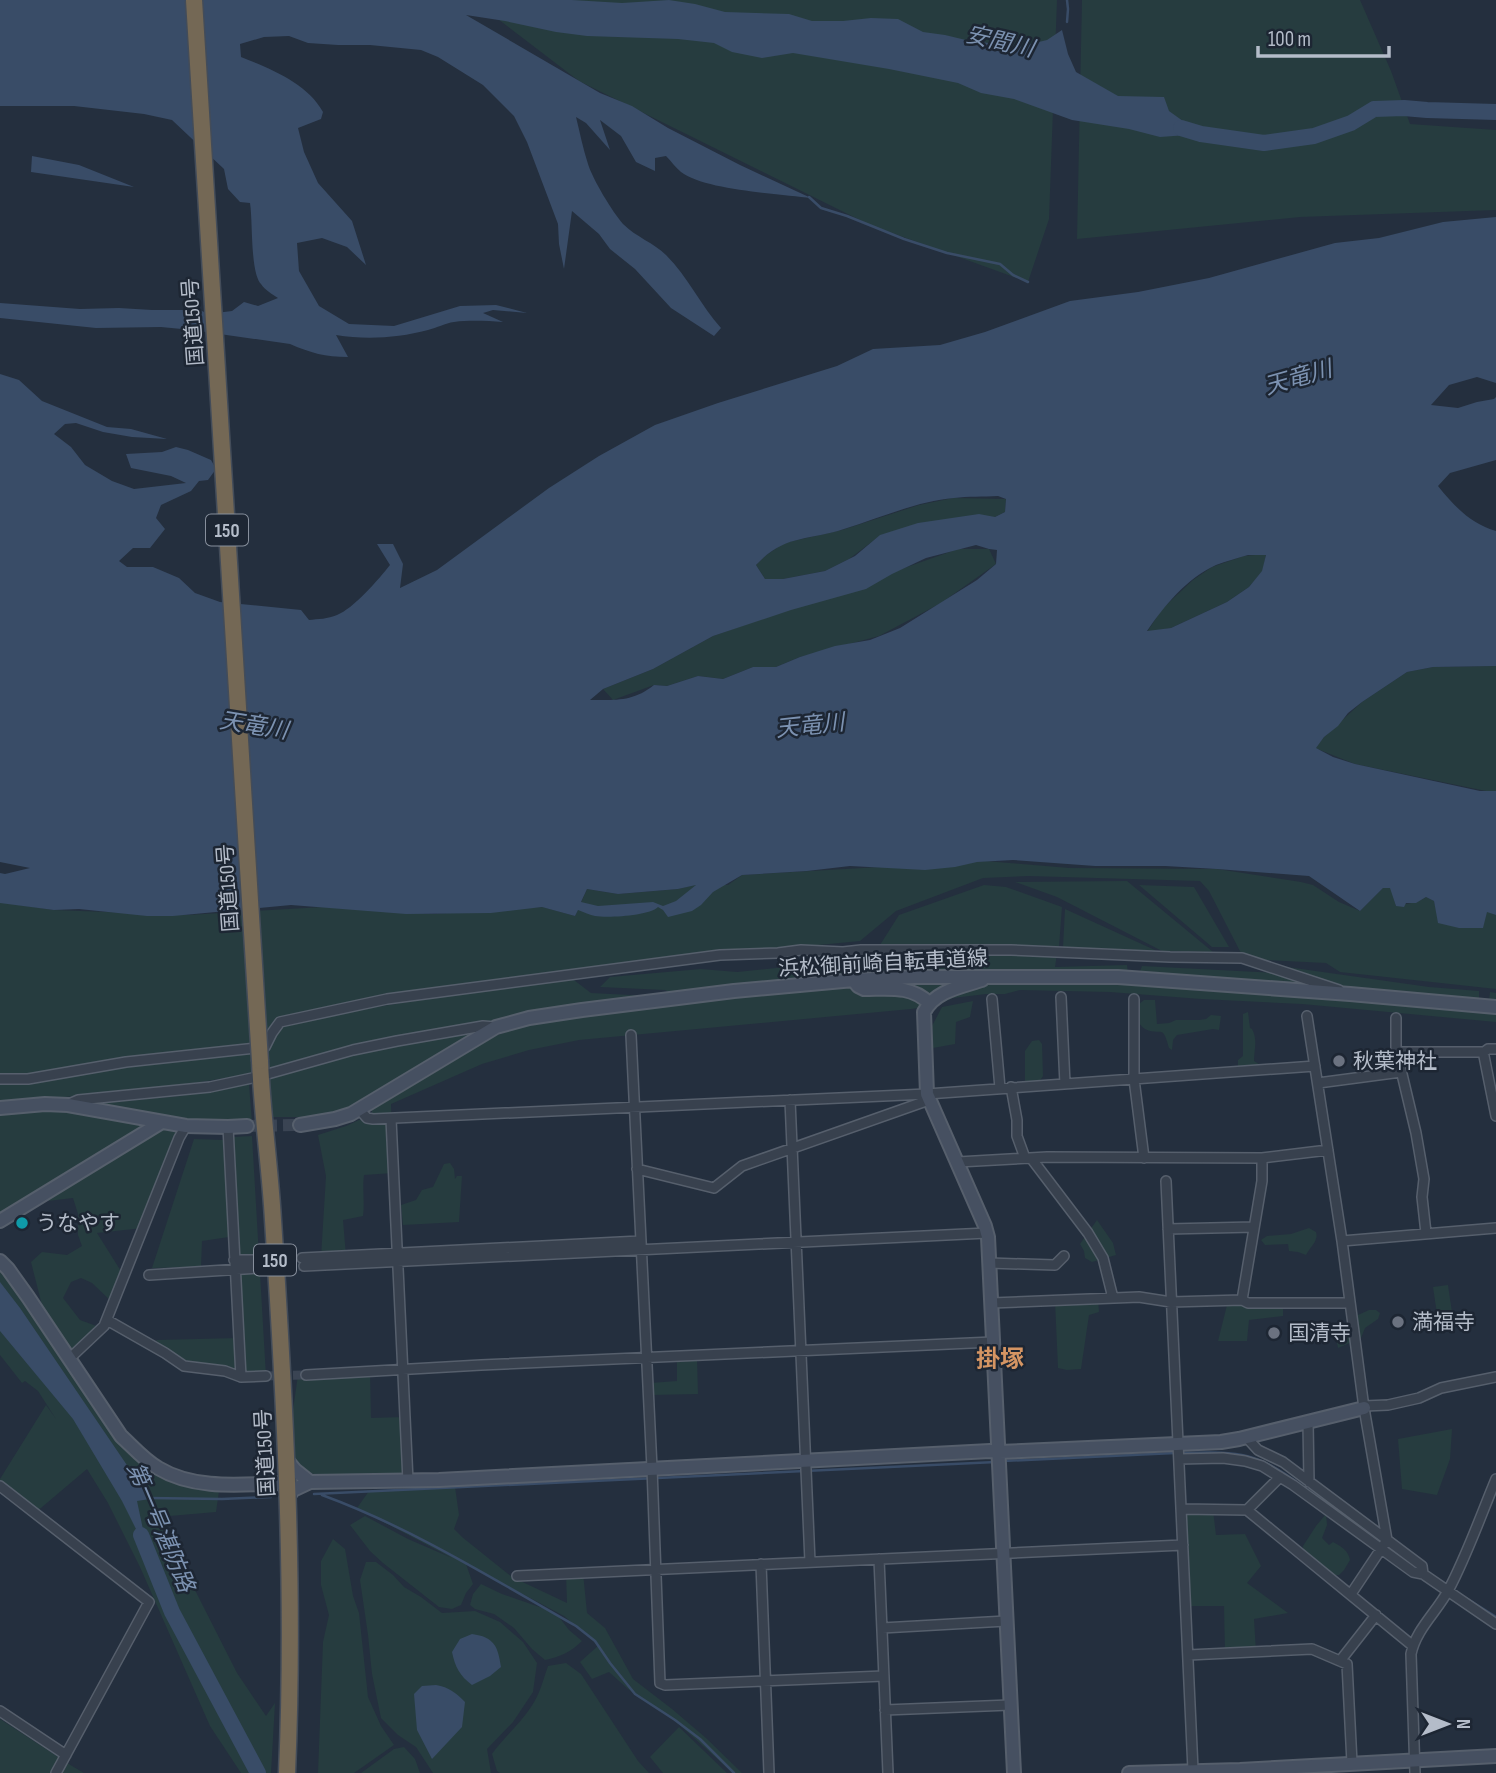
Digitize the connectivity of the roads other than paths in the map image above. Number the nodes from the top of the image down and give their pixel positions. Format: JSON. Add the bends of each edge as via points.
{"nodes":[{"id":1,"x":194,"y":0,"type":"edge"},
{"id":2,"x":991,"y":977,"type":"junction"},
{"id":3,"x":853,"y":980,"type":"junction"},
{"id":4,"x":1350,"y":994,"type":"junction"},
{"id":5,"x":1061,"y":997,"type":"dead end"},
{"id":6,"x":992,"y":999,"type":"dead end"},
{"id":7,"x":1134,"y":999,"type":"dead end"},
{"id":8,"x":929,"y":1003,"type":"junction"},
{"id":9,"x":1493,"y":1008,"type":"edge"},
{"id":10,"x":1307,"y":1016,"type":"dead end"},
{"id":11,"x":1396,"y":1018,"type":"dead end"},
{"id":12,"x":496,"y":1027,"type":"junction"},
{"id":13,"x":631,"y":1035,"type":"dead end"},
{"id":14,"x":1496,"y":1049,"type":"edge"},
{"id":15,"x":1396,"y":1052,"type":"junction"},
{"id":16,"x":1485,"y":1052,"type":"junction"},
{"id":17,"x":1315,"y":1066,"type":"junction"},
{"id":18,"x":260,"y":1068,"type":"junction"},
{"id":19,"x":1401,"y":1072,"type":"junction"},
{"id":20,"x":0,"y":1079,"type":"edge"},
{"id":21,"x":1135,"y":1079,"type":"junction"},
{"id":22,"x":1318,"y":1083,"type":"junction"},
{"id":23,"x":1065,"y":1084,"type":"junction"},
{"id":24,"x":1011,"y":1087,"type":"junction"},
{"id":25,"x":1000,"y":1088,"type":"junction"},
{"id":26,"x":928,"y":1097,"type":"junction"},
{"id":27,"x":790,"y":1100,"type":"junction"},
{"id":28,"x":68,"y":1105,"type":"junction"},
{"id":29,"x":634,"y":1107,"type":"junction"},
{"id":30,"x":0,"y":1108,"type":"edge"},
{"id":31,"x":359,"y":1109,"type":"junction"},
{"id":32,"x":1496,"y":1116,"type":"edge"},
{"id":33,"x":391,"y":1119,"type":"junction"},
{"id":34,"x":162,"y":1122,"type":"junction"},
{"id":35,"x":300,"y":1125,"type":"tunnel mouth"},
{"id":36,"x":186,"y":1126,"type":"junction"},
{"id":37,"x":247,"y":1126,"type":"tunnel mouth"},
{"id":38,"x":228,"y":1127,"type":"junction"},
{"id":39,"x":792,"y":1148,"type":"junction"},
{"id":40,"x":1328,"y":1150,"type":"junction"},
{"id":41,"x":1028,"y":1158,"type":"junction"},
{"id":42,"x":1144,"y":1158,"type":"junction"},
{"id":43,"x":1262,"y":1158,"type":"junction"},
{"id":44,"x":958,"y":1162,"type":"junction"},
{"id":45,"x":637,"y":1169,"type":"junction"},
{"id":46,"x":1166,"y":1181,"type":"dead end"},
{"id":47,"x":0,"y":1221,"type":"edge"},
{"id":48,"x":1254,"y":1227,"type":"junction"},
{"id":49,"x":1496,"y":1228,"type":"edge"},
{"id":50,"x":1168,"y":1229,"type":"junction"},
{"id":51,"x":987,"y":1233,"type":"junction"},
{"id":52,"x":1426,"y":1233,"type":"junction"},
{"id":53,"x":1342,"y":1241,"type":"junction"},
{"id":54,"x":796,"y":1242,"type":"junction"},
{"id":55,"x":641,"y":1246,"type":"junction"},
{"id":56,"x":1064,"y":1256,"type":"dead end"},
{"id":57,"x":398,"y":1257,"type":"junction"},
{"id":58,"x":0,"y":1261,"type":"edge"},
{"id":59,"x":303,"y":1262,"type":"tunnel mouth"},
{"id":60,"x":989,"y":1263,"type":"junction"},
{"id":61,"x":258,"y":1264,"type":"tunnel mouth"},
{"id":62,"x":235,"y":1265,"type":"junction"},
{"id":63,"x":149,"y":1275,"type":"dead end"},
{"id":64,"x":1113,"y":1298,"type":"junction"},
{"id":65,"x":1242,"y":1300,"type":"junction"},
{"id":66,"x":1171,"y":1302,"type":"junction"},
{"id":67,"x":991,"y":1303,"type":"junction"},
{"id":68,"x":1350,"y":1303,"type":"junction"},
{"id":69,"x":107,"y":1321,"type":"junction"},
{"id":70,"x":993,"y":1342,"type":"junction"},
{"id":71,"x":800,"y":1351,"type":"junction"},
{"id":72,"x":646,"y":1358,"type":"junction"},
{"id":73,"x":69,"y":1359,"type":"junction"},
{"id":74,"x":403,"y":1369,"type":"junction"},
{"id":75,"x":306,"y":1375,"type":"tunnel mouth"},
{"id":76,"x":267,"y":1376,"type":"tunnel mouth"},
{"id":77,"x":240,"y":1377,"type":"junction"},
{"id":78,"x":1496,"y":1377,"type":"edge"},
{"id":79,"x":1364,"y":1407,"type":"junction"},
{"id":80,"x":1308,"y":1422,"type":"junction"},
{"id":81,"x":1246,"y":1437,"type":"junction"},
{"id":82,"x":1179,"y":1444,"type":"junction"},
{"id":83,"x":999,"y":1452,"type":"junction"},
{"id":84,"x":286,"y":1459,"type":"junction"},
{"id":85,"x":1179,"y":1459,"type":"junction"},
{"id":86,"x":805,"y":1462,"type":"junction"},
{"id":87,"x":652,"y":1468,"type":"junction"},
{"id":88,"x":1280,"y":1477,"type":"junction"},
{"id":89,"x":1496,"y":1479,"type":"edge"},
{"id":90,"x":408,"y":1480,"type":"junction"},
{"id":91,"x":310,"y":1482,"type":"junction"},
{"id":92,"x":1309,"y":1482,"type":"junction"},
{"id":93,"x":0,"y":1486,"type":"edge"},
{"id":94,"x":288,"y":1490,"type":"junction"},
{"id":95,"x":1182,"y":1509,"type":"junction"},
{"id":96,"x":1247,"y":1510,"type":"junction"},
{"id":97,"x":1387,"y":1540,"type":"junction"},
{"id":98,"x":1183,"y":1545,"type":"junction"},
{"id":99,"x":1381,"y":1550,"type":"junction"},
{"id":100,"x":1002,"y":1553,"type":"junction"},
{"id":101,"x":879,"y":1559,"type":"junction"},
{"id":102,"x":810,"y":1562,"type":"junction"},
{"id":103,"x":761,"y":1564,"type":"junction"},
{"id":104,"x":656,"y":1570,"type":"junction"},
{"id":105,"x":1423,"y":1574,"type":"junction"},
{"id":106,"x":517,"y":1576,"type":"dead end"},
{"id":107,"x":1449,"y":1590,"type":"junction"},
{"id":108,"x":1351,"y":1594,"type":"junction"},
{"id":109,"x":1376,"y":1615,"type":"junction"},
{"id":110,"x":1006,"y":1621,"type":"junction"},
{"id":111,"x":1496,"y":1624,"type":"edge"},
{"id":112,"x":882,"y":1628,"type":"junction"},
{"id":113,"x":1413,"y":1646,"type":"junction"},
{"id":114,"x":1188,"y":1655,"type":"junction"},
{"id":115,"x":1340,"y":1661,"type":"junction"},
{"id":116,"x":884,"y":1676,"type":"junction"},
{"id":117,"x":766,"y":1681,"type":"junction"},
{"id":118,"x":1010,"y":1704,"type":"junction"},
{"id":119,"x":885,"y":1710,"type":"junction"},
{"id":120,"x":0,"y":1711,"type":"edge"},
{"id":121,"x":66,"y":1755,"type":"junction"},
{"id":122,"x":1496,"y":1756,"type":"edge"},
{"id":123,"x":1352,"y":1763,"type":"junction"},
{"id":124,"x":1414,"y":1766,"type":"edge"},
{"id":125,"x":1192,"y":1770,"type":"junction"},
{"id":126,"x":1231,"y":1771,"type":"edge"},
{"id":127,"x":1166,"y":1772,"type":"edge"},
{"id":128,"x":56,"y":1773,"type":"edge"},
{"id":129,"x":287,"y":1773,"type":"edge"},
{"id":130,"x":769,"y":1773,"type":"edge"},
{"id":131,"x":888,"y":1773,"type":"edge"},
{"id":132,"x":1014,"y":1773,"type":"edge"},
{"id":133,"x":1129,"y":1773,"type":"edge"}],
"edges":[{"from":1,"to":18,"type":"highway","name":"国道150号","number":"150","bridge":true},
{"from":2,"to":3,"type":"street","name":"浜松御前崎自転車道線"},
{"from":2,"to":4,"type":"street","name":"浜松御前崎自転車道線","via":[[1118,978]]},
{"from":2,"to":8,"type":"street","via":[[942,993]]},
{"from":3,"to":8,"type":"street","via":[[864,989],[909,990]]},
{"from":3,"to":12,"type":"street","name":"浜松御前崎自転車道線","via":[[582,1010]]},
{"from":4,"to":9,"type":"street","name":"浜松御前崎自転車道線"},
{"from":4,"to":20,"type":"street","via":[[1241,958],[1011,950],[802,950],[720,955],[387,999],[280,1022],[265,1047]]},
{"from":5,"to":23,"type":"street"},
{"from":6,"to":25,"type":"street"},
{"from":7,"to":21,"type":"street"},
{"from":8,"to":26,"type":"street","via":[[923,1012]]},
{"from":10,"to":17,"type":"street"},
{"from":11,"to":15,"type":"street"},
{"from":12,"to":18,"type":"street"},
{"from":12,"to":31,"type":"street","name":"浜松御前崎自転車道線"},
{"from":13,"to":29,"type":"street"},
{"from":14,"to":16,"type":"street"},
{"from":15,"to":16,"type":"street"},
{"from":15,"to":19,"type":"street"},
{"from":16,"to":32,"type":"street"},
{"from":17,"to":21,"type":"street"},
{"from":17,"to":22,"type":"street"},
{"from":18,"to":28,"type":"street","via":[[210,1087],[78,1100]]},
{"from":18,"to":84,"type":"highway","name":"国道150号","number":"150"},
{"from":19,"to":22,"type":"street"},
{"from":19,"to":52,"type":"street","via":[[1424,1179]]},
{"from":21,"to":23,"type":"street"},
{"from":21,"to":42,"type":"street"},
{"from":22,"to":40,"type":"street"},
{"from":23,"to":24,"type":"street"},
{"from":24,"to":25,"type":"street"},
{"from":24,"to":41,"type":"street","via":[[1017,1136]]},
{"from":25,"to":26,"type":"street"},
{"from":26,"to":27,"type":"street"},
{"from":26,"to":39,"type":"street"},
{"from":26,"to":44,"type":"street"},
{"from":27,"to":29,"type":"street"},
{"from":27,"to":39,"type":"street"},
{"from":28,"to":30,"type":"street"},
{"from":28,"to":34,"type":"street"},
{"from":29,"to":33,"type":"street"},
{"from":29,"to":45,"type":"street"},
{"from":31,"to":33,"type":"street","via":[[367,1118]]},
{"from":31,"to":35,"type":"street","name":"浜松御前崎自転車道線"},
{"from":33,"to":57,"type":"street"},
{"from":34,"to":36,"type":"street"},
{"from":34,"to":47,"type":"street"},
{"from":36,"to":38,"type":"street"},
{"from":36,"to":69,"type":"street"},
{"from":37,"to":38,"type":"street"},
{"from":38,"to":62,"type":"street"},
{"from":39,"to":45,"type":"street","via":[[742,1166],[714,1188]]},
{"from":39,"to":54,"type":"street"},
{"from":40,"to":43,"type":"street"},
{"from":40,"to":53,"type":"street"},
{"from":41,"to":42,"type":"street"},
{"from":41,"to":44,"type":"street"},
{"from":41,"to":64,"type":"street","via":[[1088,1233],[1103,1258]]},
{"from":42,"to":43,"type":"street"},
{"from":43,"to":48,"type":"street"},
{"from":44,"to":51,"type":"street"},
{"from":45,"to":55,"type":"street"},
{"from":46,"to":50,"type":"street"},
{"from":48,"to":50,"type":"street"},
{"from":48,"to":65,"type":"street"},
{"from":49,"to":52,"type":"street"},
{"from":50,"to":66,"type":"street"},
{"from":51,"to":54,"type":"street"},
{"from":51,"to":60,"type":"street"},
{"from":52,"to":53,"type":"street"},
{"from":53,"to":68,"type":"street"},
{"from":54,"to":55,"type":"street"},
{"from":54,"to":71,"type":"street"},
{"from":55,"to":57,"type":"street"},
{"from":55,"to":72,"type":"street"},
{"from":56,"to":60,"type":"street","via":[[1055,1265]]},
{"from":57,"to":59,"type":"street"},
{"from":57,"to":74,"type":"street"},
{"from":58,"to":73,"type":"street"},
{"from":60,"to":67,"type":"street"},
{"from":61,"to":62,"type":"street"},
{"from":62,"to":63,"type":"street"},
{"from":62,"to":77,"type":"street"},
{"from":64,"to":66,"type":"street"},
{"from":64,"to":67,"type":"street"},
{"from":65,"to":66,"type":"street"},
{"from":65,"to":68,"type":"street"},
{"from":66,"to":82,"type":"street"},
{"from":67,"to":70,"type":"street"},
{"from":68,"to":79,"type":"street"},
{"from":69,"to":73,"type":"street"},
{"from":69,"to":77,"type":"street","via":[[184,1366]]},
{"from":70,"to":71,"type":"street"},
{"from":70,"to":83,"type":"street"},
{"from":71,"to":72,"type":"street"},
{"from":71,"to":86,"type":"street"},
{"from":72,"to":74,"type":"street"},
{"from":72,"to":87,"type":"street"},
{"from":73,"to":94,"type":"street","via":[[121,1436],[158,1468],[186,1481]]},
{"from":74,"to":75,"type":"street"},
{"from":74,"to":90,"type":"street"},
{"from":76,"to":77,"type":"street"},
{"from":78,"to":79,"type":"street"},
{"from":79,"to":80,"type":"street"},
{"from":79,"to":97,"type":"street"},
{"from":80,"to":81,"type":"street"},
{"from":80,"to":92,"type":"street"},
{"from":81,"to":82,"type":"street"},
{"from":81,"to":92,"type":"street","via":[[1258,1450]]},
{"from":82,"to":83,"type":"street"},
{"from":82,"to":85,"type":"street"},
{"from":83,"to":86,"type":"street"},
{"from":83,"to":100,"type":"street"},
{"from":84,"to":91,"type":"street"},
{"from":84,"to":94,"type":"highway","name":"国道150号","number":"150"},
{"from":85,"to":88,"type":"street","via":[[1245,1461]]},
{"from":85,"to":95,"type":"street"},
{"from":86,"to":87,"type":"street"},
{"from":86,"to":102,"type":"street"},
{"from":87,"to":90,"type":"street"},
{"from":87,"to":104,"type":"street"},
{"from":88,"to":96,"type":"street"},
{"from":88,"to":99,"type":"street"},
{"from":89,"to":107,"type":"street"},
{"from":90,"to":91,"type":"street"},
{"from":91,"to":94,"type":"street"},
{"from":92,"to":97,"type":"street"},
{"from":93,"to":121,"type":"street","via":[[149,1602]]},
{"from":94,"to":129,"type":"highway","name":"国道150号","number":"150"},
{"from":95,"to":96,"type":"street"},
{"from":95,"to":98,"type":"street"},
{"from":96,"to":108,"type":"street"},
{"from":97,"to":99,"type":"street"},
{"from":97,"to":105,"type":"street","via":[[1422,1566]]},
{"from":98,"to":100,"type":"street"},
{"from":98,"to":114,"type":"street"},
{"from":99,"to":105,"type":"street"},
{"from":99,"to":108,"type":"street"},
{"from":100,"to":101,"type":"street"},
{"from":100,"to":110,"type":"street"},
{"from":101,"to":102,"type":"street"},
{"from":101,"to":112,"type":"street"},
{"from":102,"to":103,"type":"street"},
{"from":103,"to":104,"type":"street"},
{"from":103,"to":117,"type":"street"},
{"from":104,"to":106,"type":"street"},
{"from":104,"to":117,"type":"street","via":[[660,1683]]},
{"from":105,"to":107,"type":"street"},
{"from":107,"to":111,"type":"street"},
{"from":107,"to":113,"type":"street"},
{"from":108,"to":109,"type":"street"},
{"from":109,"to":113,"type":"street"},
{"from":109,"to":115,"type":"street"},
{"from":110,"to":112,"type":"street"},
{"from":110,"to":118,"type":"street"},
{"from":112,"to":116,"type":"street"},
{"from":113,"to":124,"type":"street"},
{"from":114,"to":115,"type":"street","via":[[1312,1650]]},
{"from":114,"to":125,"type":"street"},
{"from":115,"to":123,"type":"street","via":[[1347,1664]]},
{"from":116,"to":117,"type":"street"},
{"from":116,"to":119,"type":"street"},
{"from":117,"to":130,"type":"street"},
{"from":118,"to":119,"type":"street"},
{"from":118,"to":132,"type":"street"},
{"from":119,"to":131,"type":"street"},
{"from":120,"to":121,"type":"street"},
{"from":121,"to":128,"type":"street"},
{"from":122,"to":124,"type":"street"},
{"from":123,"to":124,"type":"street"},
{"from":123,"to":126,"type":"street"},
{"from":125,"to":126,"type":"street"},
{"from":125,"to":127,"type":"street"},
{"from":127,"to":133,"type":"street"}]}
